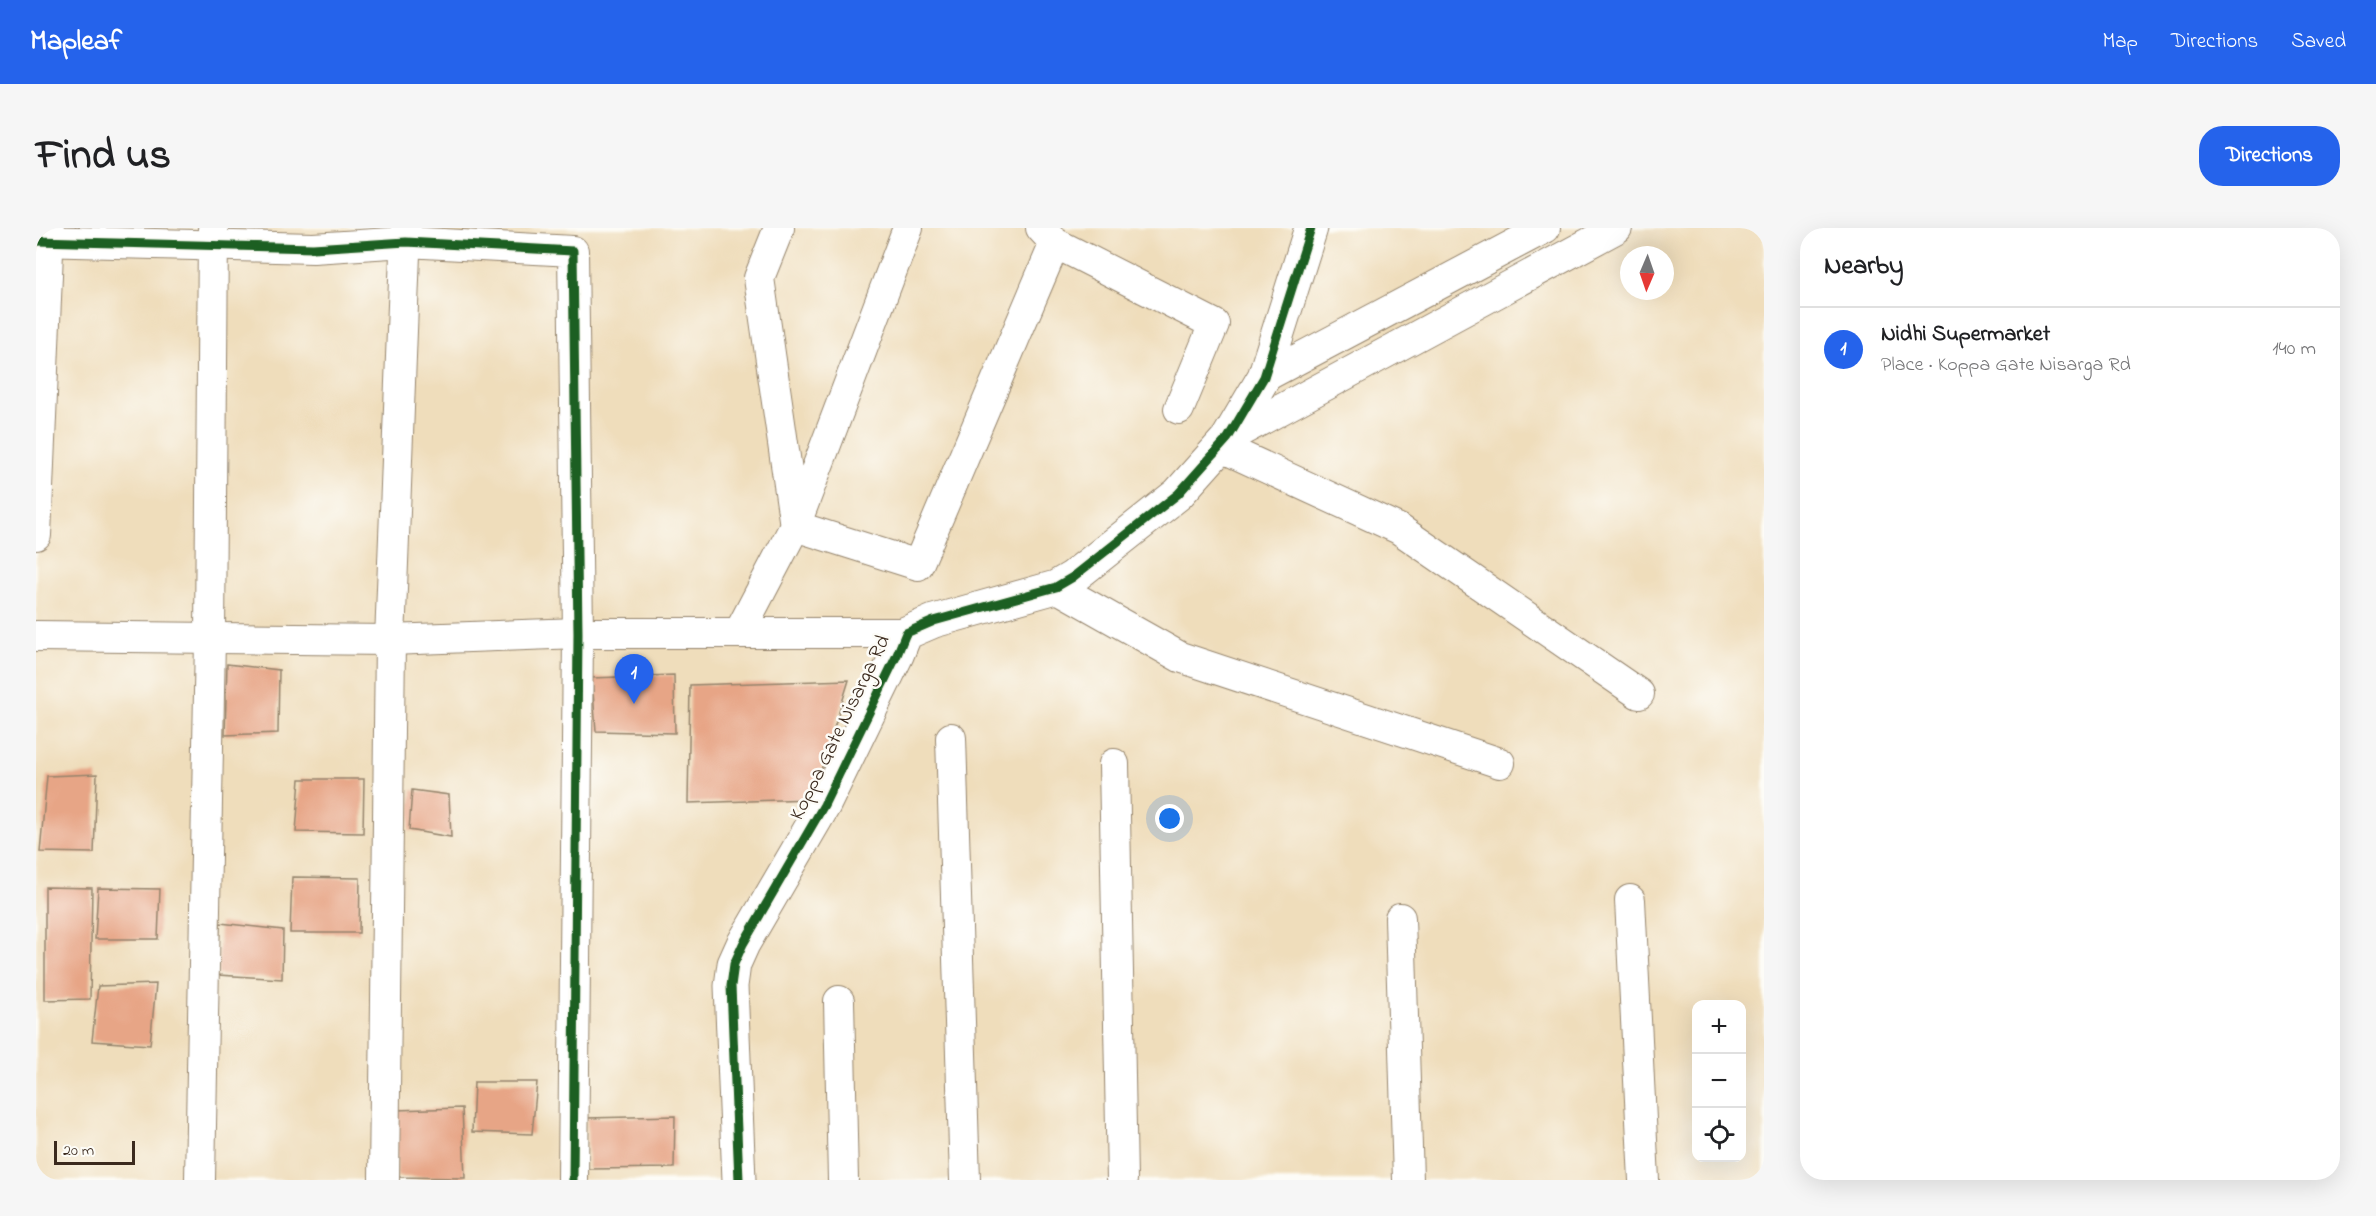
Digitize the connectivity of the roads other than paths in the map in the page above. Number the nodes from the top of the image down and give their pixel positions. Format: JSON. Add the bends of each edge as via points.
{"nodes":[{"id":1,"x":779,"y":228,"type":"edge"},
{"id":2,"x":908,"y":228,"type":"edge"},
{"id":3,"x":1311,"y":228,"type":"edge"},
{"id":4,"x":1544,"y":228,"type":"edge"},
{"id":5,"x":1617,"y":228,"type":"edge"},
{"id":6,"x":406,"y":235,"type":"edge"},
{"id":7,"x":1048,"y":235,"type":"edge"},
{"id":8,"x":45,"y":237,"type":"edge"},
{"id":9,"x":213,"y":238,"type":"edge"},
{"id":10,"x":1547,"y":266,"type":"junction"},
{"id":11,"x":1264,"y":377,"type":"junction"},
{"id":12,"x":1179,"y":409,"type":"dead end"},
{"id":13,"x":1224,"y":442,"type":"junction"},
{"id":14,"x":795,"y":526,"type":"junction"},
{"id":15,"x":36,"y":536,"type":"edge"},
{"id":16,"x":1056,"y":587,"type":"junction"},
{"id":17,"x":578,"y":633,"type":"junction"},
{"id":18,"x":739,"y":633,"type":"junction"},
{"id":19,"x":906,"y":633,"type":"junction"},
{"id":20,"x":36,"y":636,"type":"edge"},
{"id":21,"x":210,"y":638,"type":"junction"},
{"id":22,"x":390,"y":640,"type":"junction"},
{"id":23,"x":1639,"y":694,"type":"dead end"},
{"id":24,"x":951,"y":738,"type":"dead end"},
{"id":25,"x":1114,"y":764,"type":"dead end"},
{"id":26,"x":1500,"y":764,"type":"dead end"},
{"id":27,"x":1630,"y":900,"type":"dead end"},
{"id":28,"x":1400,"y":918,"type":"dead end"},
{"id":29,"x":839,"y":1001,"type":"dead end"},
{"id":30,"x":200,"y":1180,"type":"edge"},
{"id":31,"x":384,"y":1180,"type":"edge"},
{"id":32,"x":573,"y":1180,"type":"edge"},
{"id":33,"x":739,"y":1180,"type":"edge"},
{"id":34,"x":843,"y":1180,"type":"edge"},
{"id":35,"x":965,"y":1180,"type":"edge"},
{"id":36,"x":1122,"y":1180,"type":"edge"},
{"id":37,"x":1408,"y":1180,"type":"edge"},
{"id":38,"x":1644,"y":1180,"type":"edge"}],
"edges":[{"from":1,"to":14,"type":"street","via":[[759,278]]},
{"from":2,"to":14,"type":"street"},
{"from":3,"to":11,"type":"street","name":"Koppa Gate Nisarga Rd"},
{"from":4,"to":10,"type":"street"},
{"from":4,"to":11,"type":"street"},
{"from":5,"to":10,"type":"street"},
{"from":6,"to":9,"type":"street","via":[[313,248]]},
{"from":6,"to":17,"type":"street","via":[[573,250]]},
{"from":6,"to":22,"type":"street"},
{"from":7,"to":12,"type":"street","via":[[1214,324]]},
{"from":7,"to":14,"type":"street","via":[[918,565]]},
{"from":8,"to":9,"type":"street"},
{"from":8,"to":15,"type":"street"},
{"from":9,"to":21,"type":"street"},
{"from":10,"to":13,"type":"street"},
{"from":11,"to":13,"type":"street","name":"Koppa Gate Nisarga Rd"},
{"from":13,"to":16,"type":"street","name":"Koppa Gate Nisarga Rd","via":[[1178,494]]},
{"from":13,"to":23,"type":"street","via":[[1399,529]]},
{"from":14,"to":18,"type":"street"},
{"from":16,"to":19,"type":"street","name":"Koppa Gate Nisarga Rd","via":[[934,621]]},
{"from":16,"to":26,"type":"street","via":[[1180,657]]},
{"from":17,"to":18,"type":"street"},
{"from":17,"to":22,"type":"street"},
{"from":17,"to":32,"type":"street"},
{"from":18,"to":19,"type":"street"},
{"from":19,"to":33,"type":"street","name":"Koppa Gate Nisarga Rd","via":[[824,805],[734,964],[731,986]]},
{"from":20,"to":21,"type":"street"},
{"from":21,"to":22,"type":"street"},
{"from":21,"to":30,"type":"street"},
{"from":22,"to":31,"type":"street"},
{"from":24,"to":35,"type":"street"},
{"from":25,"to":36,"type":"street"},
{"from":27,"to":38,"type":"street"},
{"from":28,"to":37,"type":"street"},
{"from":29,"to":34,"type":"street"}]}
